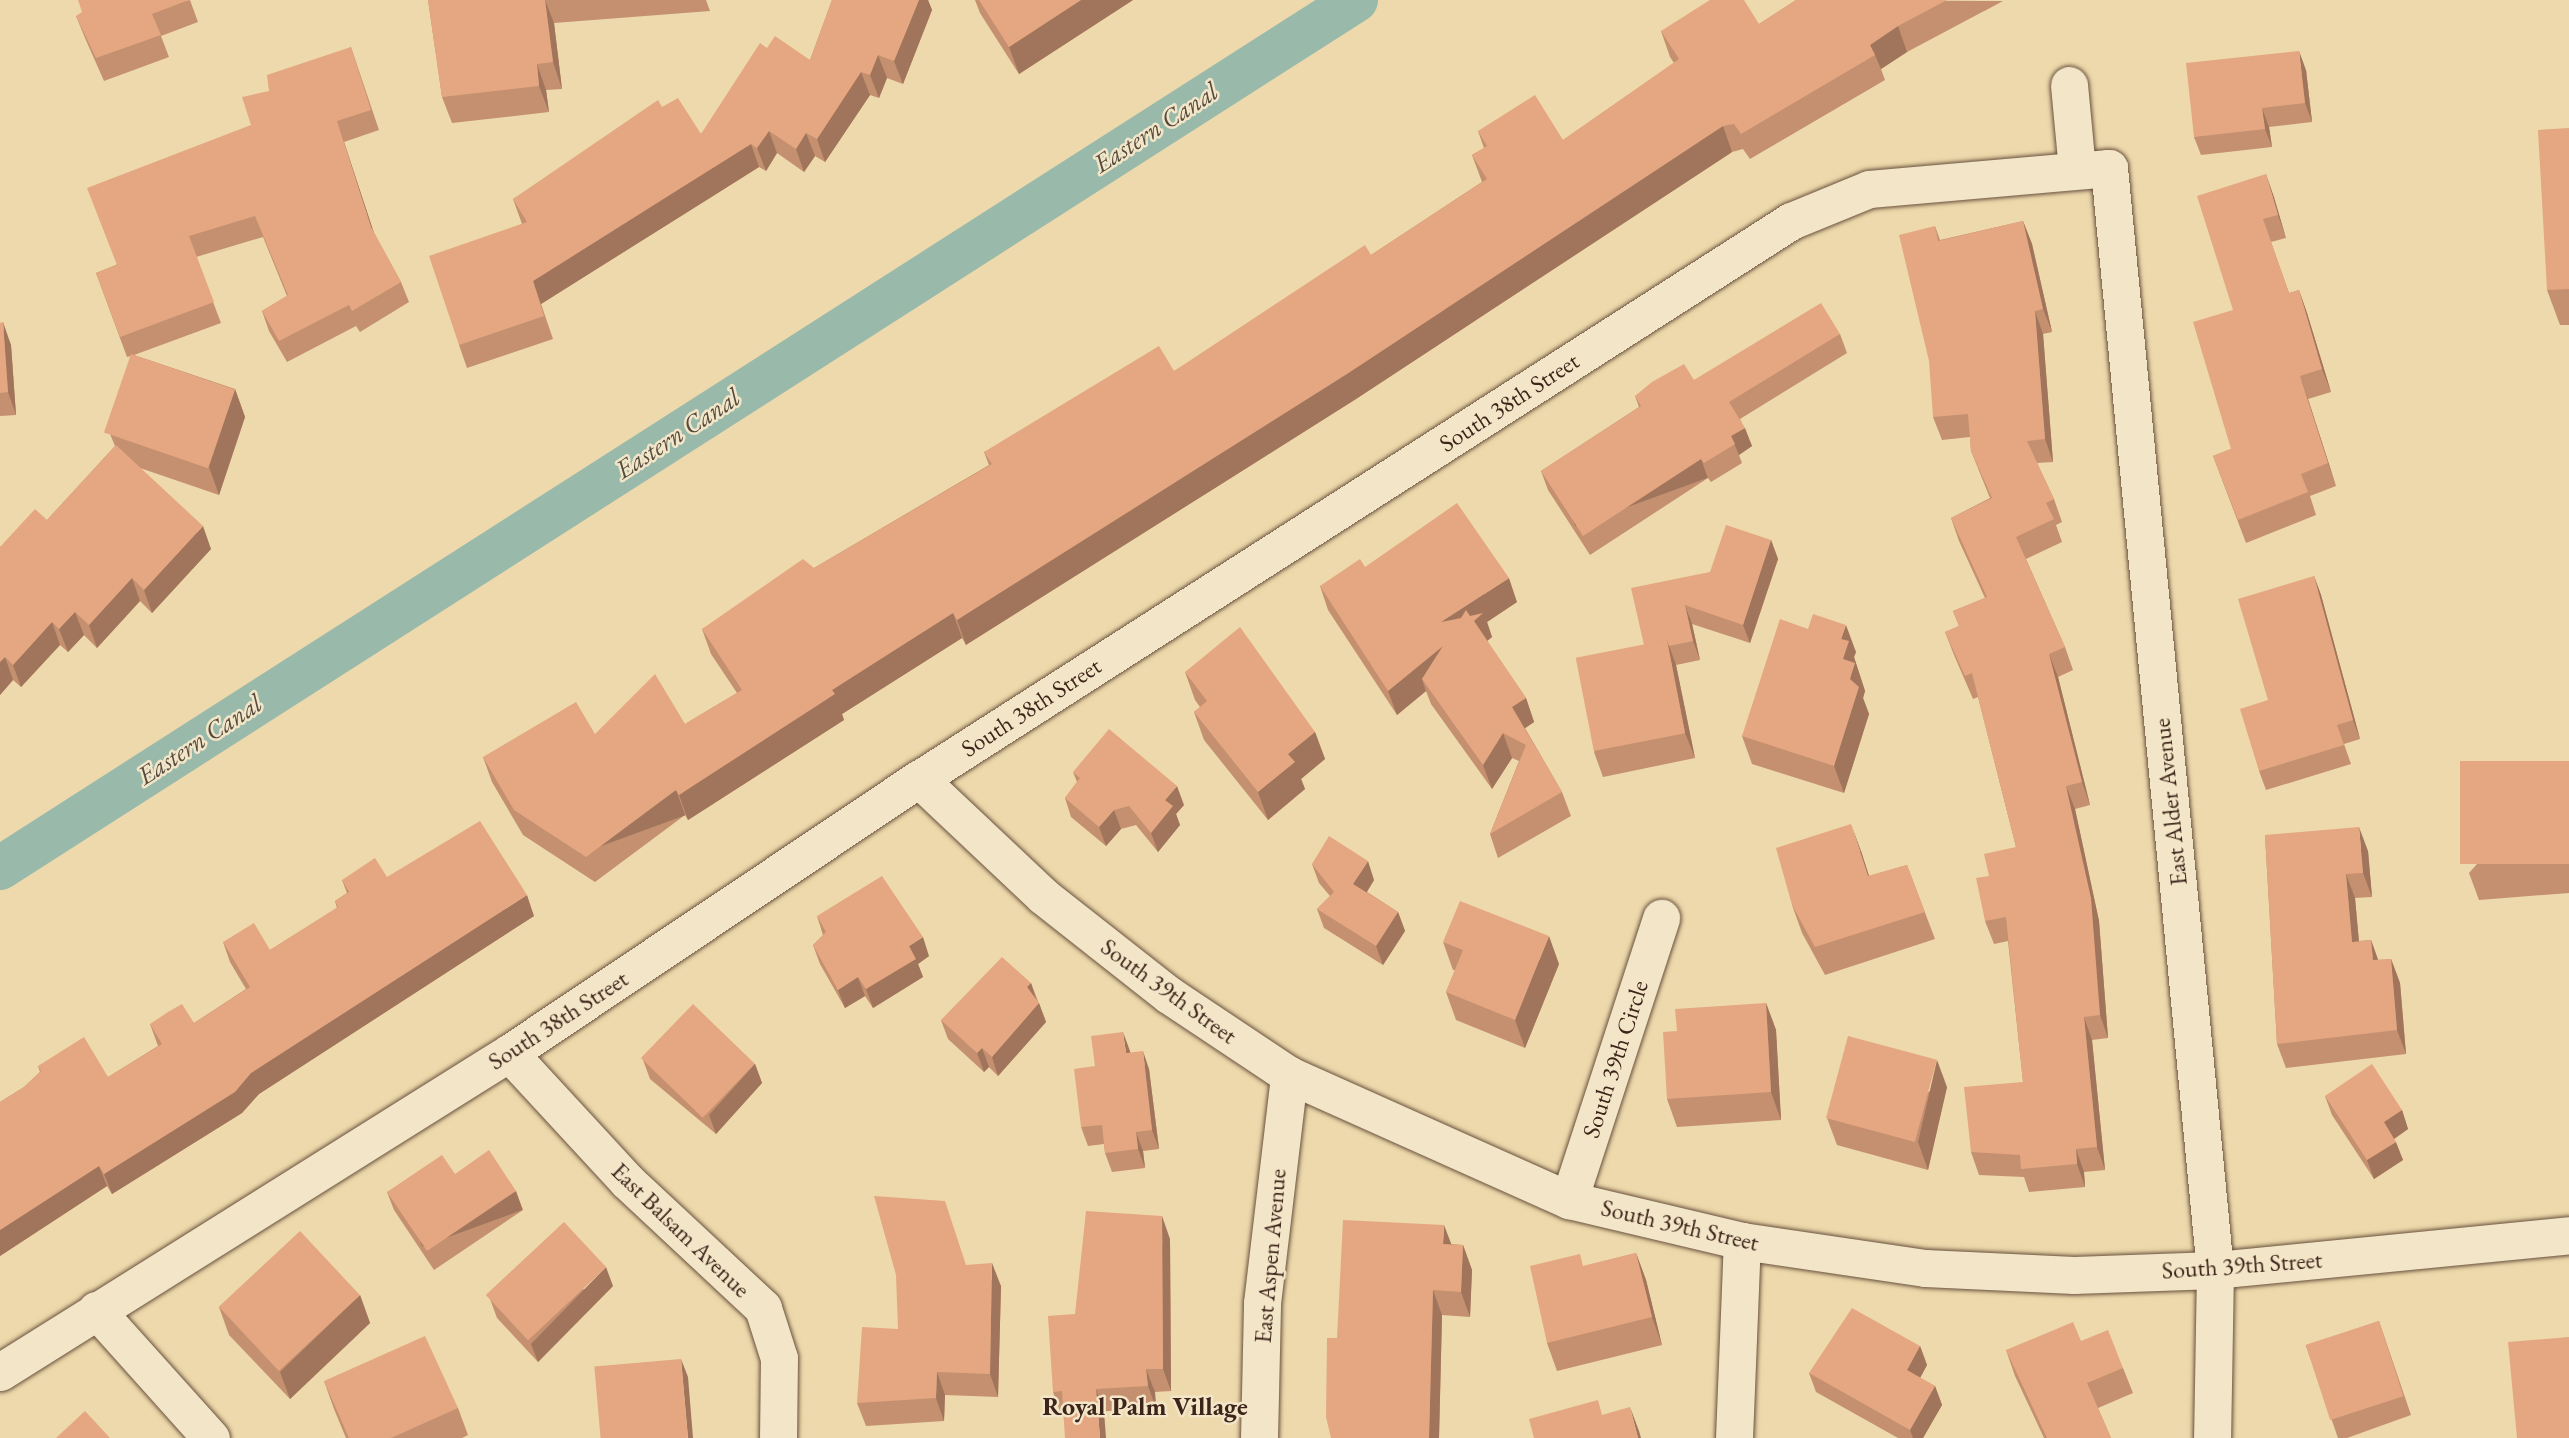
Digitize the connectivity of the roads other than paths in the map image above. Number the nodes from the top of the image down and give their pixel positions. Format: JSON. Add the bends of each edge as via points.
{"nodes":[{"id":1,"x":2069,"y":85,"type":"dead end"},
{"id":2,"x":2093,"y":169,"type":"junction"},
{"id":3,"x":919,"y":779,"type":"junction"},
{"id":4,"x":1661,"y":918,"type":"dead end"},
{"id":5,"x":509,"y":1054,"type":"junction"},
{"id":6,"x":1289,"y":1075,"type":"junction"},
{"id":7,"x":1569,"y":1200,"type":"junction"},
{"id":8,"x":2569,"y":1235,"type":"edge"},
{"id":9,"x":1742,"y":1241,"type":"junction"},
{"id":10,"x":2215,"y":1270,"type":"junction"},
{"id":11,"x":96,"y":1310,"type":"junction"},
{"id":12,"x":0,"y":1372,"type":"edge"},
{"id":13,"x":211,"y":1438,"type":"edge"},
{"id":14,"x":778,"y":1438,"type":"edge"},
{"id":15,"x":1259,"y":1438,"type":"edge"},
{"id":16,"x":1734,"y":1438,"type":"edge"},
{"id":17,"x":2212,"y":1438,"type":"edge"}],
"edges":[{"from":1,"to":2,"type":"street","name":"East Alder Avenue"},
{"from":2,"to":3,"type":"street","name":"South 38th Street","via":[[1869,189],[1791,221]]},
{"from":2,"to":10,"type":"street","name":"East Alder Avenue"},
{"from":3,"to":5,"type":"street","name":"South 38th Street"},
{"from":3,"to":6,"type":"street","name":"South 39th Street","via":[[1043,896],[1169,995]]},
{"from":4,"to":7,"type":"street","name":"South 39th Circle"},
{"from":5,"to":11,"type":"street","name":"South 38th Street"},
{"from":5,"to":14,"type":"street","name":"East Balsam Avenue","via":[[627,1181],[763,1308],[779,1358]]},
{"from":6,"to":7,"type":"street","name":"South 39th Street"},
{"from":6,"to":15,"type":"street","name":"East Aspen Avenue","via":[[1262,1303]]},
{"from":7,"to":9,"type":"street","name":"South 39th Street"},
{"from":8,"to":10,"type":"street","name":"South 39th Street"},
{"from":9,"to":10,"type":"street","name":"South 39th Street","via":[[1925,1268],[2074,1275]]},
{"from":9,"to":16,"type":"street"},
{"from":10,"to":17,"type":"street","name":"East Alder Avenue"},
{"from":11,"to":12,"type":"street","name":"South 38th Street"},
{"from":11,"to":13,"type":"street"}]}
